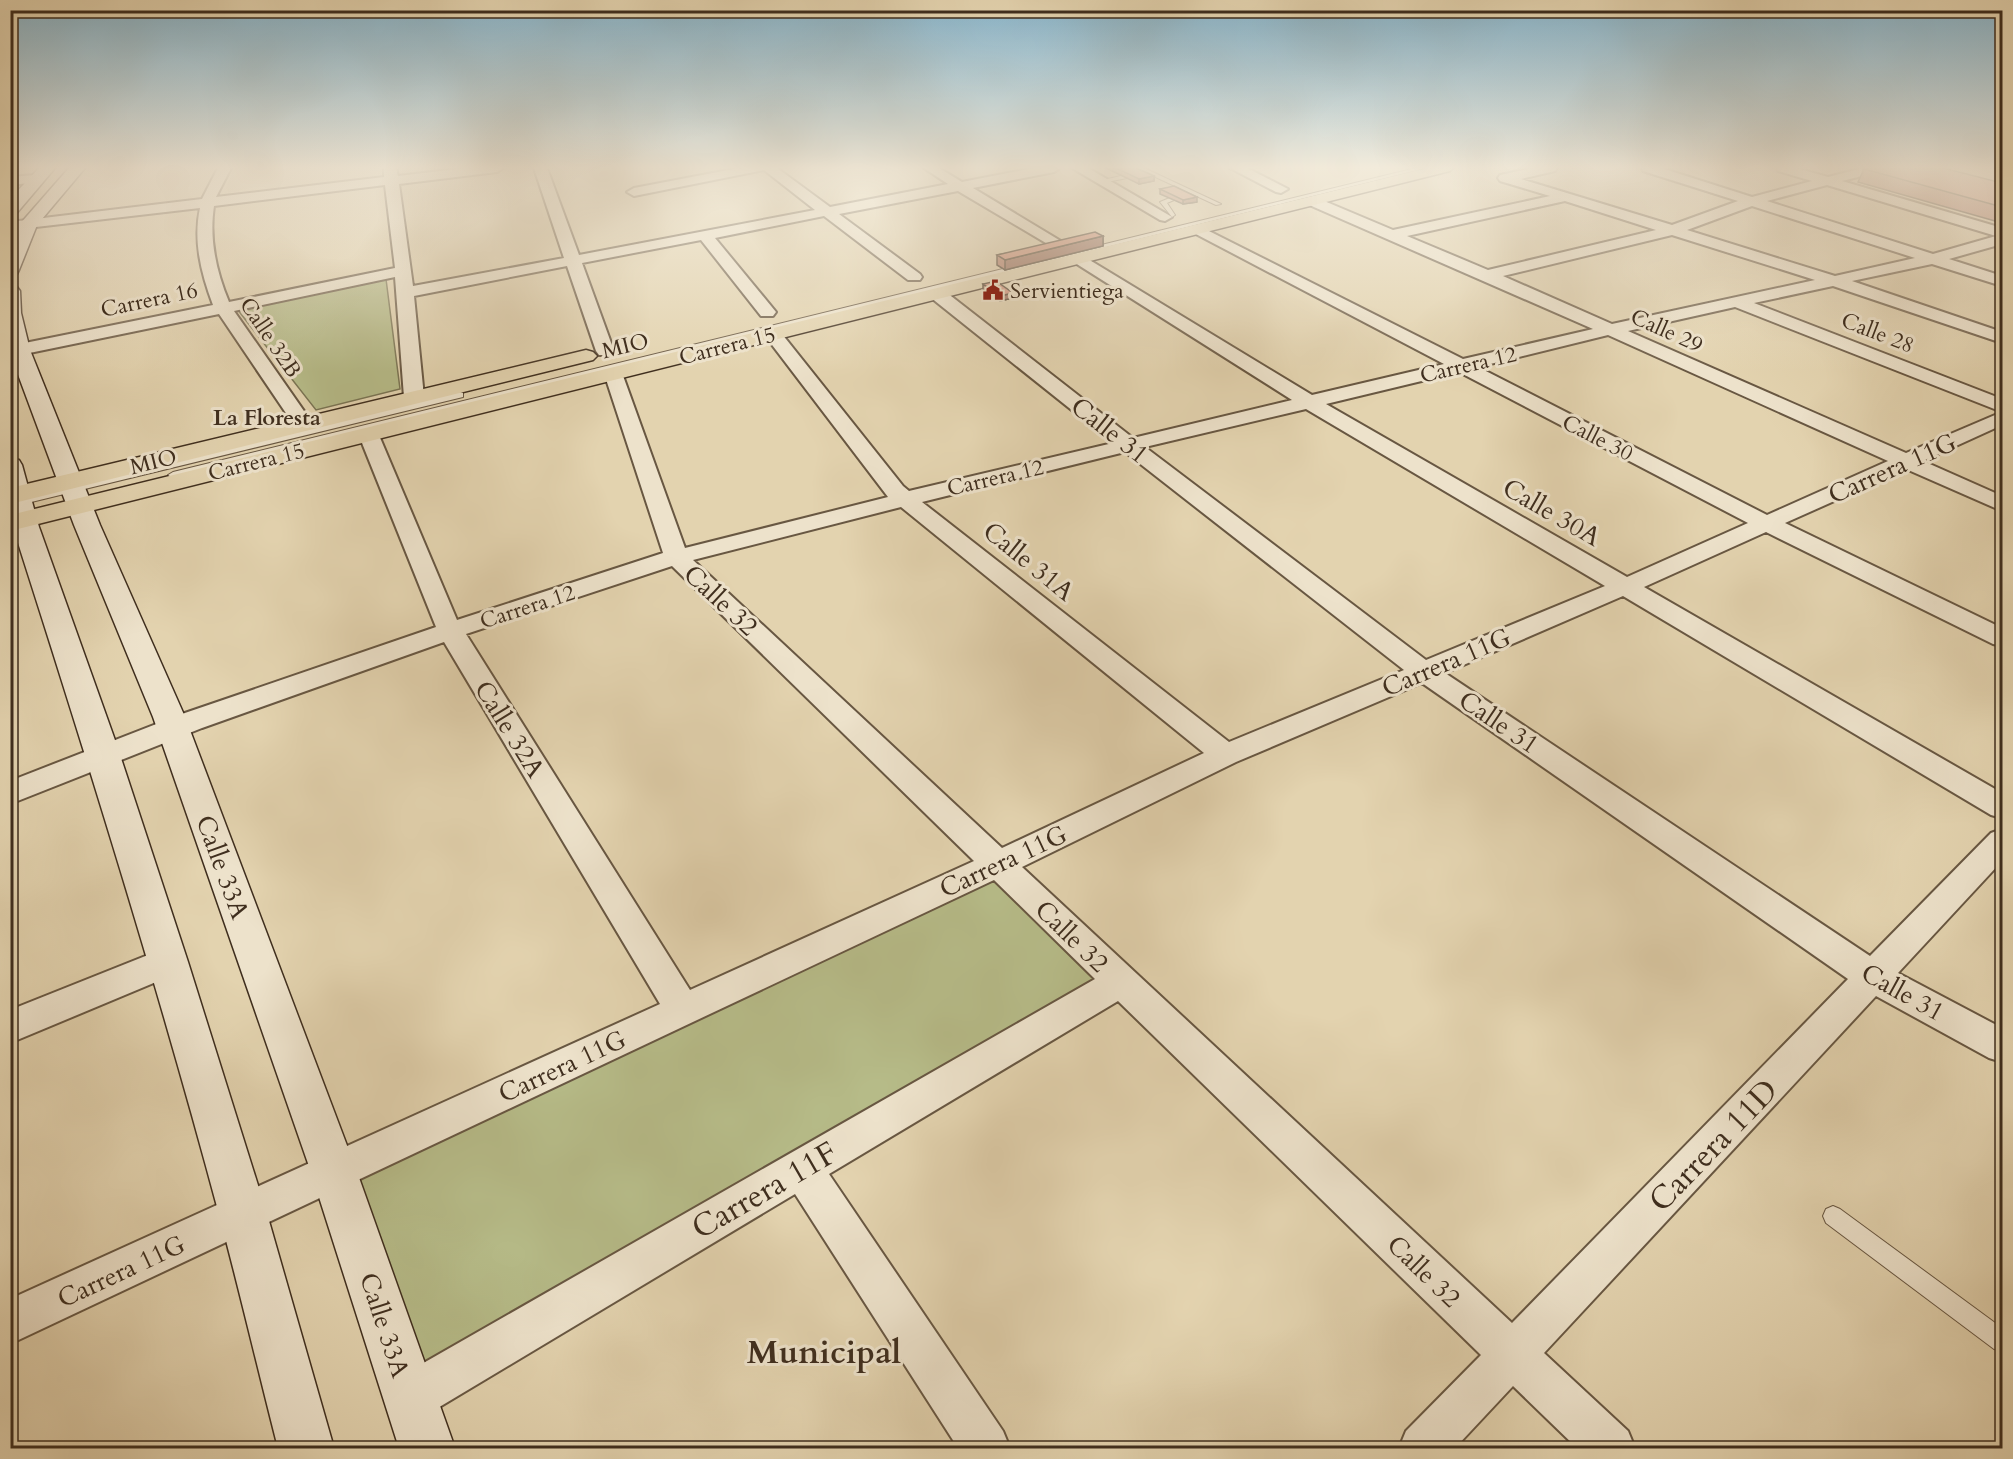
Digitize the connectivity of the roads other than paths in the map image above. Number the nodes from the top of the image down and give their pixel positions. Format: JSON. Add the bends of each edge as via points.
{"nodes":[{"id":1,"x":24,"y":236,"type":"edge"},
{"id":2,"x":204,"y":236,"type":"edge"},
{"id":3,"x":399,"y":236,"type":"edge"},
{"id":4,"x":564,"y":236,"type":"edge"},
{"id":5,"x":693,"y":236,"type":"edge"},
{"id":6,"x":706,"y":236,"type":"edge"},
{"id":7,"x":859,"y":236,"type":"edge"},
{"id":8,"x":1044,"y":236,"type":"edge"},
{"id":9,"x":1078,"y":236,"type":"edge"},
{"id":10,"x":1121,"y":236,"type":"edge"},
{"id":11,"x":1141,"y":236,"type":"edge"},
{"id":12,"x":1168,"y":236,"type":"edge"},
{"id":13,"x":1211,"y":236,"type":"edge"},
{"id":14,"x":1399,"y":236,"type":"edge"},
{"id":15,"x":1648,"y":236,"type":"edge"},
{"id":16,"x":1692,"y":236,"type":"edge"},
{"id":17,"x":1860,"y":236,"type":"edge"},
{"id":18,"x":2002,"y":238,"type":"edge"},
{"id":19,"x":1056,"y":243,"type":"junction"},
{"id":20,"x":1078,"y":258,"type":"junction"},
{"id":21,"x":573,"y":260,"type":"junction"},
{"id":22,"x":1933,"y":260,"type":"junction"},
{"id":23,"x":10,"y":270,"type":"edge"},
{"id":24,"x":403,"y":271,"type":"junction"},
{"id":25,"x":1487,"y":275,"type":"junction"},
{"id":26,"x":914,"y":277,"type":"junction"},
{"id":27,"x":1835,"y":281,"type":"junction"},
{"id":28,"x":2002,"y":281,"type":"edge"},
{"id":29,"x":10,"y":291,"type":"edge"},
{"id":30,"x":404,"y":293,"type":"junction"},
{"id":31,"x":936,"y":293,"type":"junction"},
{"id":32,"x":1736,"y":303,"type":"junction"},
{"id":33,"x":223,"y":308,"type":"junction"},
{"id":34,"x":770,"y":323,"type":"junction"},
{"id":35,"x":1609,"y":330,"type":"junction"},
{"id":36,"x":2002,"y":338,"type":"edge"},
{"id":37,"x":15,"y":351,"type":"edge"},
{"id":38,"x":609,"y":362,"type":"junction"},
{"id":39,"x":1460,"y":367,"type":"junction"},
{"id":40,"x":414,"y":397,"type":"junction"},
{"id":41,"x":1309,"y":402,"type":"junction"},
{"id":42,"x":2002,"y":406,"type":"edge"},
{"id":43,"x":2002,"y":418,"type":"edge"},
{"id":44,"x":303,"y":424,"type":"junction"},
{"id":45,"x":368,"y":433,"type":"junction"},
{"id":46,"x":1129,"y":445,"type":"junction"},
{"id":47,"x":1906,"y":462,"type":"junction"},
{"id":48,"x":10,"y":465,"type":"edge"},
{"id":49,"x":76,"y":493,"type":"junction"},
{"id":50,"x":905,"y":499,"type":"junction"},
{"id":51,"x":2002,"y":504,"type":"edge"},
{"id":52,"x":16,"y":508,"type":"edge"},
{"id":53,"x":1768,"y":524,"type":"junction"},
{"id":54,"x":676,"y":557,"type":"junction"},
{"id":55,"x":1624,"y":587,"type":"junction"},
{"id":56,"x":450,"y":631,"type":"junction"},
{"id":57,"x":2002,"y":638,"type":"edge"},
{"id":58,"x":1424,"y":671,"type":"junction"},
{"id":59,"x":173,"y":729,"type":"junction"},
{"id":60,"x":103,"y":755,"type":"junction"},
{"id":61,"x":1226,"y":755,"type":"junction"},
{"id":62,"x":10,"y":793,"type":"edge"},
{"id":63,"x":2002,"y":807,"type":"edge"},
{"id":64,"x":2002,"y":841,"type":"edge"},
{"id":65,"x":998,"y":864,"type":"junction"},
{"id":66,"x":168,"y":962,"type":"junction"},
{"id":67,"x":1873,"y":977,"type":"junction"},
{"id":68,"x":1119,"y":982,"type":"junction"},
{"id":69,"x":683,"y":1010,"type":"junction"},
{"id":70,"x":10,"y":1027,"type":"edge"},
{"id":71,"x":2002,"y":1046,"type":"edge"},
{"id":72,"x":802,"y":1168,"type":"junction"},
{"id":73,"x":334,"y":1172,"type":"junction"},
{"id":74,"x":243,"y":1214,"type":"junction"},
{"id":75,"x":1833,"y":1216,"type":"dead end"},
{"id":76,"x":10,"y":1322,"type":"edge"},
{"id":77,"x":2002,"y":1341,"type":"edge"},
{"id":78,"x":1513,"y":1356,"type":"junction"},
{"id":79,"x":409,"y":1398,"type":"junction"},
{"id":80,"x":306,"y":1449,"type":"edge"},
{"id":81,"x":427,"y":1449,"type":"edge"},
{"id":82,"x":986,"y":1449,"type":"edge"},
{"id":83,"x":1423,"y":1449,"type":"edge"},
{"id":84,"x":1611,"y":1449,"type":"edge"}],
"edges":[{"from":1,"to":23,"type":"main road"},
{"from":2,"to":33,"type":"street","name":"Calle 32B","via":[[203,248]]},
{"from":3,"to":24,"type":"street"},
{"from":4,"to":21,"type":"street","name":"Calle 32"},
{"from":5,"to":21,"type":"street"},
{"from":6,"to":34,"type":"street","name":"Calle 31A"},
{"from":7,"to":26,"type":"street"},
{"from":8,"to":19,"type":"street"},
{"from":9,"to":19,"type":"main road","name":"Carrera 15"},
{"from":10,"to":49,"type":"lane","name":"MIO"},
{"from":11,"to":49,"type":"lane","name":"MIO"},
{"from":12,"to":20,"type":"main road","name":"Carrera 15"},
{"from":13,"to":39,"type":"street","name":"Calle 30"},
{"from":14,"to":25,"type":"street","name":"Calle 29"},
{"from":15,"to":25,"type":"street"},
{"from":16,"to":27,"type":"street"},
{"from":17,"to":22,"type":"street"},
{"from":18,"to":22,"type":"street","name":"Carrera 12"},
{"from":19,"to":26,"type":"main road","name":"Carrera 15"},
{"from":20,"to":31,"type":"main road","name":"Carrera 15"},
{"from":20,"to":41,"type":"street","name":"Calle 30A"},
{"from":21,"to":30,"type":"street"},
{"from":21,"to":38,"type":"street","name":"Calle 32"},
{"from":22,"to":27,"type":"street","name":"Carrera 12"},
{"from":22,"to":28,"type":"street"},
{"from":24,"to":30,"type":"street"},
{"from":24,"to":33,"type":"street","name":"Carrera 16"},
{"from":25,"to":35,"type":"street","name":"Calle 29"},
{"from":26,"to":34,"type":"main road","name":"Carrera 15"},
{"from":27,"to":32,"type":"street","name":"Carrera 12"},
{"from":27,"to":36,"type":"street"},
{"from":29,"to":37,"type":"main road","name":"Calle 33A"},
{"from":30,"to":40,"type":"street"},
{"from":31,"to":34,"type":"main road","name":"Carrera 15"},
{"from":31,"to":46,"type":"street","name":"Calle 31"},
{"from":32,"to":35,"type":"street","name":"Carrera 12"},
{"from":32,"to":42,"type":"street","name":"Calle 28"},
{"from":33,"to":37,"type":"street","name":"Carrera 16"},
{"from":33,"to":44,"type":"street","name":"Calle 32B"},
{"from":34,"to":38,"type":"main road","name":"Carrera 15"},
{"from":34,"to":50,"type":"street","name":"Calle 31A","via":[[895,491]]},
{"from":35,"to":39,"type":"street","name":"Carrera 12"},
{"from":35,"to":47,"type":"street","name":"Calle 29"},
{"from":37,"to":49,"type":"main road","name":"Calle 33A"},
{"from":38,"to":40,"type":"main road","name":"Carrera 15"},
{"from":38,"to":45,"type":"main road","name":"Carrera 15"},
{"from":38,"to":54,"type":"street","name":"Calle 32"},
{"from":39,"to":41,"type":"street","name":"Carrera 12"},
{"from":39,"to":53,"type":"street","name":"Calle 30"},
{"from":40,"to":44,"type":"main road","name":"Carrera 15"},
{"from":41,"to":46,"type":"street","name":"Carrera 12"},
{"from":41,"to":55,"type":"street","name":"Calle 30A"},
{"from":43,"to":47,"type":"street","name":"Carrera 11G"},
{"from":44,"to":49,"type":"main road","name":"Carrera 15"},
{"from":45,"to":49,"type":"main road","name":"Carrera 15"},
{"from":45,"to":56,"type":"street","name":"Calle 32A"},
{"from":46,"to":50,"type":"street","name":"Carrera 12"},
{"from":46,"to":58,"type":"street","name":"Calle 31"},
{"from":47,"to":51,"type":"street","name":"Calle 29"},
{"from":47,"to":53,"type":"street","name":"Carrera 11G"},
{"from":48,"to":52,"type":"main road"},
{"from":49,"to":52,"type":"main road","name":"Carrera 15"},
{"from":49,"to":59,"type":"main road","name":"Calle 33A"},
{"from":50,"to":54,"type":"street","name":"Carrera 12"},
{"from":50,"to":61,"type":"street","name":"Calle 31A"},
{"from":52,"to":60,"type":"main road"},
{"from":53,"to":55,"type":"street","name":"Carrera 11G"},
{"from":53,"to":57,"type":"street","name":"Calle 30"},
{"from":54,"to":56,"type":"street","name":"Carrera 12"},
{"from":54,"to":65,"type":"street","name":"Calle 32"},
{"from":55,"to":58,"type":"street","name":"Carrera 11G"},
{"from":55,"to":63,"type":"street","name":"Calle 30A"},
{"from":56,"to":59,"type":"street","name":"Carrera 12"},
{"from":56,"to":69,"type":"street","name":"Calle 32A"},
{"from":58,"to":61,"type":"street","name":"Carrera 11G"},
{"from":58,"to":67,"type":"street","name":"Calle 31"},
{"from":59,"to":60,"type":"street","name":"Carrera 12"},
{"from":59,"to":73,"type":"main road","name":"Calle 33A"},
{"from":60,"to":62,"type":"street","name":"Carrera 12"},
{"from":60,"to":66,"type":"main road"},
{"from":61,"to":65,"type":"street","name":"Carrera 11G"},
{"from":64,"to":67,"type":"street","name":"Carrera 11D"},
{"from":65,"to":68,"type":"street","name":"Calle 32"},
{"from":65,"to":69,"type":"street","name":"Carrera 11G"},
{"from":66,"to":70,"type":"street"},
{"from":66,"to":74,"type":"main road"},
{"from":67,"to":71,"type":"street","name":"Calle 31"},
{"from":67,"to":78,"type":"street","name":"Carrera 11D"},
{"from":68,"to":72,"type":"street","name":"Carrera 11F"},
{"from":68,"to":78,"type":"street","name":"Calle 32"},
{"from":69,"to":73,"type":"street","name":"Carrera 11G"},
{"from":72,"to":79,"type":"street","name":"Carrera 11F"},
{"from":72,"to":82,"type":"street"},
{"from":73,"to":74,"type":"street","name":"Carrera 11G"},
{"from":73,"to":79,"type":"main road","name":"Calle 33A"},
{"from":74,"to":76,"type":"street","name":"Carrera 11G"},
{"from":74,"to":80,"type":"main road"},
{"from":75,"to":77,"type":"lane"},
{"from":78,"to":83,"type":"street","name":"Carrera 11D"},
{"from":78,"to":84,"type":"street","name":"Calle 32"},
{"from":79,"to":81,"type":"main road","name":"Calle 33A"}]}
